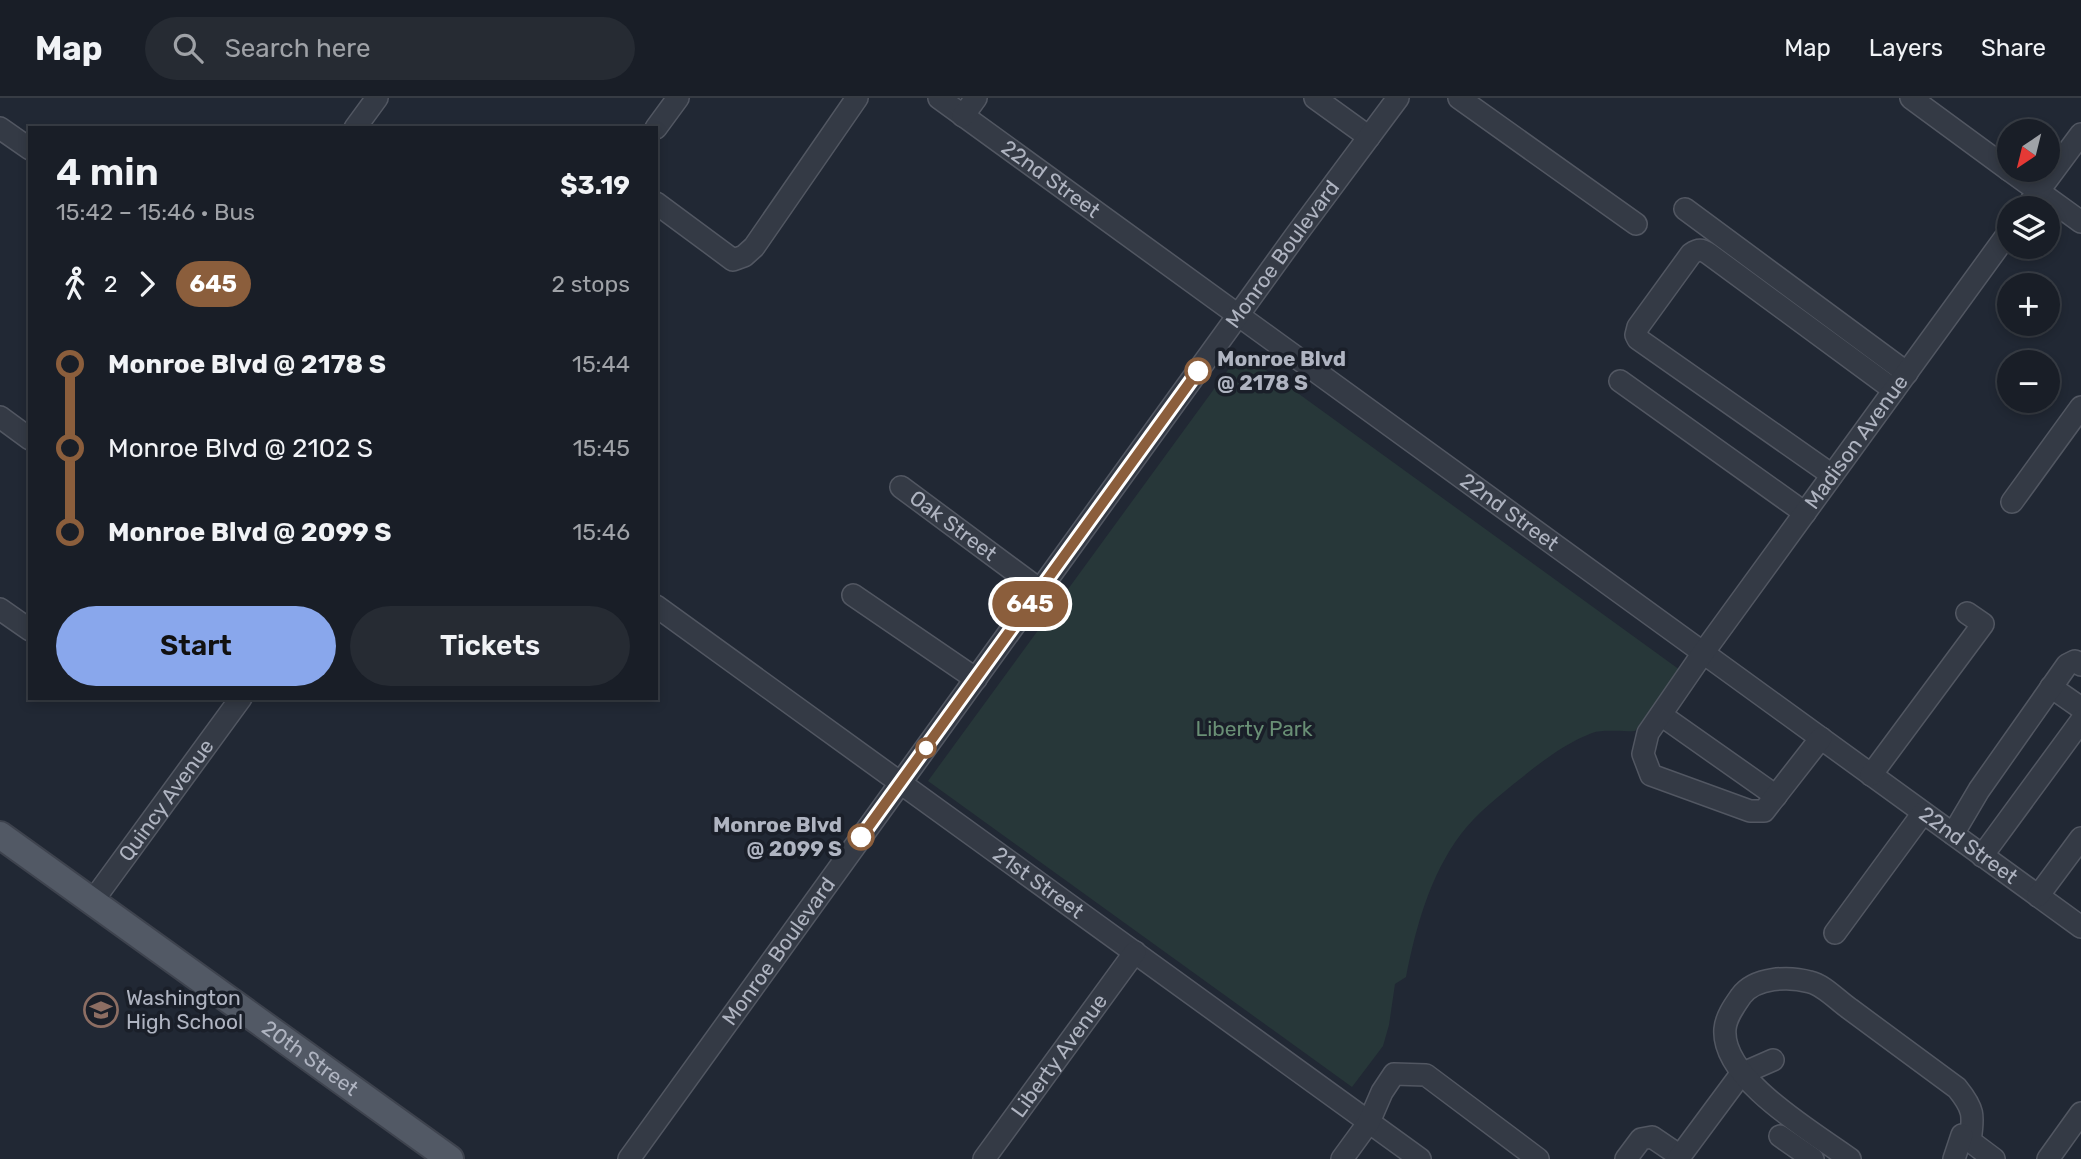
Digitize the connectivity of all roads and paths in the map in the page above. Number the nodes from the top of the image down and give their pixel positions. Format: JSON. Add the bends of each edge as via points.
{"nodes":[{"id":1,"x":377,"y":98,"type":"edge"},
{"id":2,"x":678,"y":98,"type":"edge"},
{"id":3,"x":858,"y":98,"type":"edge"},
{"id":4,"x":939,"y":98,"type":"edge"},
{"id":5,"x":1315,"y":98,"type":"edge"},
{"id":6,"x":1398,"y":98,"type":"edge"},
{"id":7,"x":1459,"y":98,"type":"edge"},
{"id":8,"x":1911,"y":98,"type":"edge"},
{"id":9,"x":969,"y":107,"type":"edge"},
{"id":10,"x":356,"y":126,"type":"edge"},
{"id":11,"x":657,"y":126,"type":"edge"},
{"id":12,"x":0,"y":128,"type":"edge"},
{"id":13,"x":2081,"y":134,"type":"edge"},
{"id":14,"x":1369,"y":137,"type":"junction"},
{"id":15,"x":28,"y":148,"type":"edge"},
{"id":16,"x":1997,"y":161,"type":"edge"},
{"id":17,"x":2018,"y":182,"type":"edge"},
{"id":18,"x":2029,"y":196,"type":"edge"},
{"id":19,"x":2035,"y":196,"type":"edge"},
{"id":20,"x":658,"y":204,"type":"edge"},
{"id":21,"x":1685,"y":209,"type":"dead end"},
{"id":22,"x":2060,"y":213,"type":"edge"},
{"id":23,"x":2081,"y":222,"type":"edge"},
{"id":24,"x":1636,"y":224,"type":"dead end"},
{"id":25,"x":1997,"y":248,"type":"edge"},
{"id":26,"x":1238,"y":316,"type":"junction"},
{"id":27,"x":1620,"y":381,"type":"dead end"},
{"id":28,"x":1900,"y":381,"type":"junction"},
{"id":29,"x":2081,"y":407,"type":"edge"},
{"id":30,"x":0,"y":417,"type":"edge"},
{"id":31,"x":28,"y":438,"type":"edge"},
{"id":32,"x":1832,"y":475,"type":"junction"},
{"id":33,"x":901,"y":486,"type":"dead end"},
{"id":34,"x":2012,"y":502,"type":"dead end"},
{"id":35,"x":1805,"y":513,"type":"junction"},
{"id":36,"x":1040,"y":590,"type":"junction"},
{"id":37,"x":853,"y":595,"type":"dead end"},
{"id":38,"x":658,"y":607,"type":"edge"},
{"id":39,"x":0,"y":609,"type":"edge"},
{"id":40,"x":1967,"y":613,"type":"dead end"},
{"id":41,"x":28,"y":629,"type":"edge"},
{"id":42,"x":1703,"y":653,"type":"junction"},
{"id":43,"x":2081,"y":665,"type":"edge"},
{"id":44,"x":976,"y":679,"type":"junction"},
{"id":45,"x":2052,"y":687,"type":"junction"},
{"id":46,"x":240,"y":700,"type":"edge"},
{"id":47,"x":2081,"y":708,"type":"edge"},
{"id":48,"x":1661,"y":715,"type":"junction"},
{"id":49,"x":2081,"y":721,"type":"edge"},
{"id":50,"x":1821,"y":738,"type":"junction"},
{"id":51,"x":1871,"y":775,"type":"junction"},
{"id":52,"x":901,"y":782,"type":"junction"},
{"id":53,"x":1776,"y":796,"type":"junction"},
{"id":54,"x":1923,"y":813,"type":"junction"},
{"id":55,"x":1953,"y":834,"type":"junction"},
{"id":56,"x":0,"y":835,"type":"edge"},
{"id":57,"x":2081,"y":838,"type":"edge"},
{"id":58,"x":1982,"y":856,"type":"junction"},
{"id":59,"x":2038,"y":896,"type":"junction"},
{"id":60,"x":92,"y":902,"type":"junction"},
{"id":61,"x":2081,"y":927,"type":"edge"},
{"id":62,"x":1835,"y":933,"type":"dead end"},
{"id":63,"x":1135,"y":952,"type":"junction"},
{"id":64,"x":1773,"y":1060,"type":"dead end"},
{"id":65,"x":1741,"y":1074,"type":"junction"},
{"id":66,"x":2081,"y":1113,"type":"edge"},
{"id":67,"x":1369,"y":1122,"type":"junction"},
{"id":68,"x":1962,"y":1135,"type":"dead end"},
{"id":69,"x":1780,"y":1136,"type":"dead end"},
{"id":70,"x":1679,"y":1158,"type":"edge"},
{"id":71,"x":450,"y":1159,"type":"edge"},
{"id":72,"x":629,"y":1159,"type":"edge"},
{"id":73,"x":984,"y":1159,"type":"edge"},
{"id":74,"x":1342,"y":1159,"type":"edge"},
{"id":75,"x":1420,"y":1159,"type":"edge"},
{"id":76,"x":1538,"y":1159,"type":"edge"},
{"id":77,"x":1626,"y":1159,"type":"edge"},
{"id":78,"x":1813,"y":1159,"type":"edge"},
{"id":79,"x":1850,"y":1159,"type":"edge"},
{"id":80,"x":1954,"y":1159,"type":"edge"},
{"id":81,"x":1994,"y":1159,"type":"edge"},
{"id":82,"x":2048,"y":1159,"type":"edge"}],
"edges":[{"from":1,"to":10,"type":"street"},
{"from":2,"to":11,"type":"street"},
{"from":3,"to":20,"type":"street","via":[[744,256],[733,260]]},
{"from":4,"to":9,"type":"street","name":"22nd Street"},
{"from":5,"to":14,"type":"street"},
{"from":6,"to":14,"type":"street","name":"Monroe Boulevard"},
{"from":7,"to":24,"type":"street"},
{"from":8,"to":16,"type":"street"},
{"from":9,"to":26,"type":"street","name":"22nd Street"},
{"from":12,"to":15,"type":"street"},
{"from":13,"to":19,"type":"street"},
{"from":14,"to":26,"type":"street","name":"Monroe Boulevard"},
{"from":17,"to":18,"type":"street"},
{"from":21,"to":28,"type":"street"},
{"from":22,"to":23,"type":"street"},
{"from":25,"to":28,"type":"street","name":"Madison Avenue"},
{"from":26,"to":36,"type":"street","name":"Monroe Boulevard"},
{"from":26,"to":42,"type":"street","name":"22nd Street"},
{"from":27,"to":35,"type":"street"},
{"from":28,"to":32,"type":"street","name":"Madison Avenue"},
{"from":28,"to":32,"type":"street","via":[[1703,250],[1696,250],[1683,264],[1638,327],[1638,339]]},
{"from":29,"to":34,"type":"street"},
{"from":30,"to":31,"type":"street"},
{"from":32,"to":35,"type":"street","name":"Madison Avenue"},
{"from":33,"to":36,"type":"street","name":"Oak Street"},
{"from":35,"to":42,"type":"street","name":"Madison Avenue"},
{"from":36,"to":44,"type":"street","name":"Monroe Boulevard"},
{"from":37,"to":44,"type":"street"},
{"from":38,"to":52,"type":"street","name":"21st Street"},
{"from":39,"to":41,"type":"street"},
{"from":40,"to":51,"type":"street","via":[[1983,624]]},
{"from":42,"to":48,"type":"street","name":"Madison Avenue"},
{"from":42,"to":50,"type":"street","name":"22nd Street"},
{"from":43,"to":45,"type":"street","via":[[2075,661],[2067,665]]},
{"from":44,"to":52,"type":"street","name":"Monroe Boulevard"},
{"from":45,"to":47,"type":"street"},
{"from":45,"to":55,"type":"street"},
{"from":46,"to":60,"type":"street","name":"Quincy Avenue"},
{"from":48,"to":53,"type":"street"},
{"from":48,"to":53,"type":"street","name":"Madison Avenue","via":[[1648,733],[1643,754],[1651,775],[1750,811],[1764,811]]},
{"from":49,"to":58,"type":"street"},
{"from":50,"to":51,"type":"street","name":"22nd Street"},
{"from":50,"to":53,"type":"street"},
{"from":51,"to":54,"type":"street","name":"22nd Street"},
{"from":52,"to":63,"type":"street","name":"21st Street"},
{"from":52,"to":72,"type":"street","name":"Monroe Boulevard"},
{"from":54,"to":55,"type":"street","name":"22nd Street"},
{"from":54,"to":62,"type":"street"},
{"from":55,"to":58,"type":"street","name":"22nd Street"},
{"from":56,"to":60,"type":"main road","name":"20th Street"},
{"from":57,"to":59,"type":"street"},
{"from":58,"to":59,"type":"street","name":"22nd Street"},
{"from":59,"to":61,"type":"street","name":"22nd Street"},
{"from":60,"to":71,"type":"main road","name":"20th Street"},
{"from":63,"to":67,"type":"street","name":"21st Street"},
{"from":63,"to":73,"type":"street","name":"Liberty Avenue"},
{"from":64,"to":65,"type":"street"},
{"from":65,"to":70,"type":"street"},
{"from":65,"to":79,"type":"street"},
{"from":65,"to":81,"type":"street","via":[[1728,1053],[1725,1029],[1744,992],[1759,982],[1776,979],[1813,982],[1957,1088],[1974,1117],[1970,1141]]},
{"from":66,"to":82,"type":"street"},
{"from":67,"to":74,"type":"street"},
{"from":67,"to":75,"type":"street","name":"21st Street"},
{"from":67,"to":76,"type":"street","via":[[1394,1074],[1426,1075]]},
{"from":68,"to":80,"type":"street"},
{"from":69,"to":78,"type":"street"},
{"from":70,"to":77,"type":"street","via":[[1652,1137],[1641,1139]]}]}
